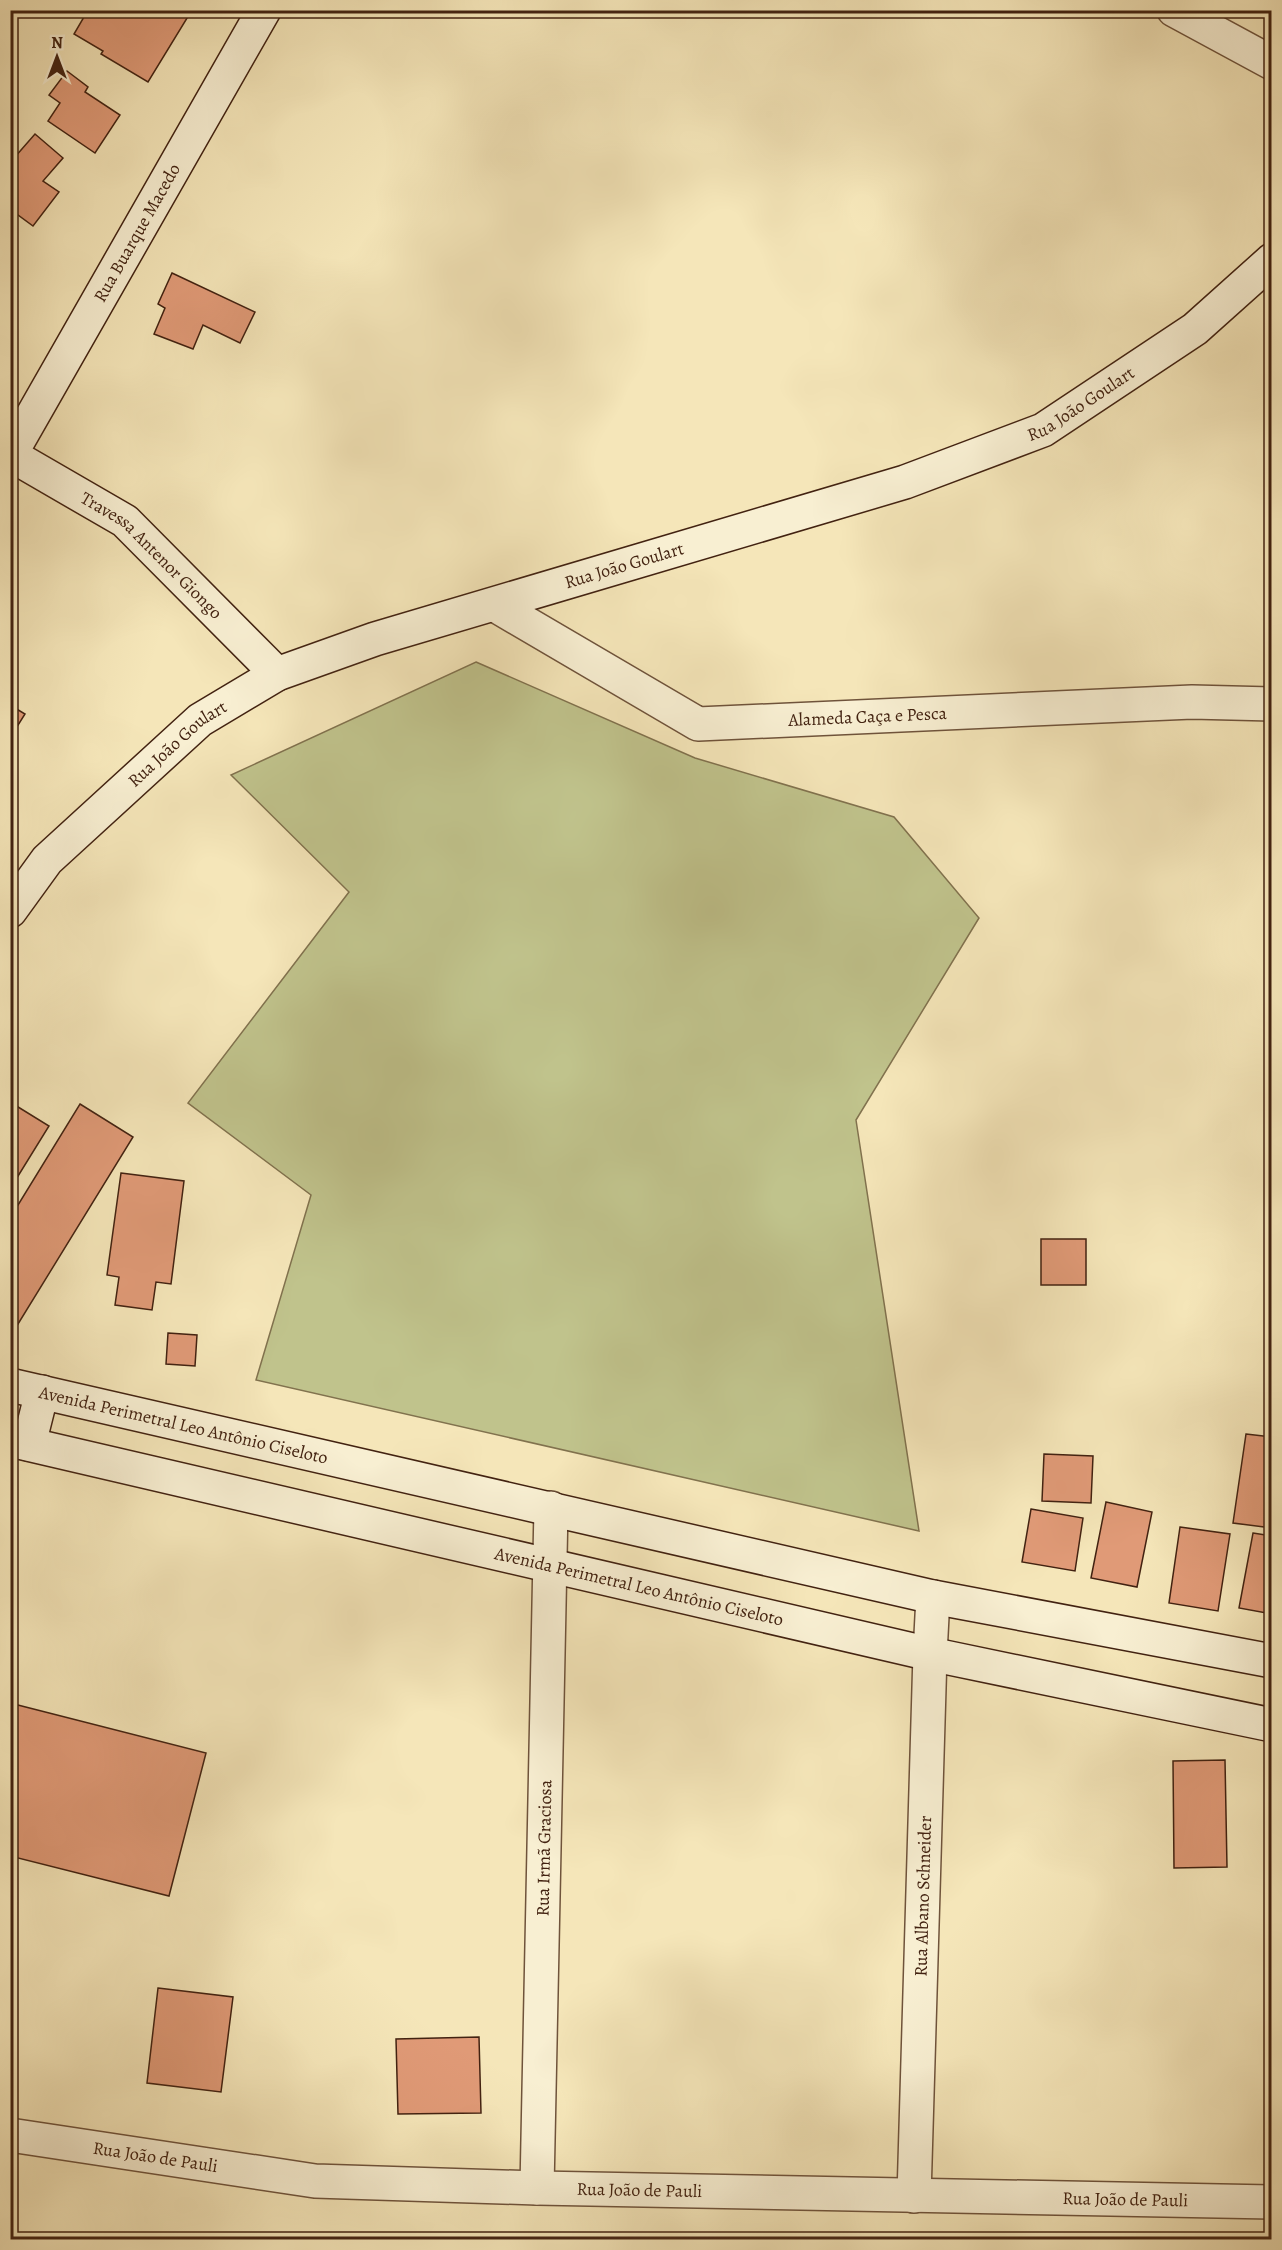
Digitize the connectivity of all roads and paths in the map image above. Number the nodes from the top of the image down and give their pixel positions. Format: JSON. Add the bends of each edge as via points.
{"nodes":[{"id":1,"x":264,"y":10,"type":"edge"},
{"id":2,"x":1174,"y":10,"type":"edge"},
{"id":3,"x":1272,"y":63,"type":"edge"},
{"id":4,"x":1272,"y":260,"type":"edge"},
{"id":5,"x":11,"y":455,"type":"edge"},
{"id":6,"x":495,"y":605,"type":"junction"},
{"id":7,"x":277,"y":674,"type":"junction"},
{"id":8,"x":1272,"y":704,"type":"edge"},
{"id":9,"x":10,"y":911,"type":"edge"},
{"id":10,"x":10,"y":1385,"type":"edge"},
{"id":11,"x":42,"y":1392,"type":"junction"},
{"id":12,"x":20,"y":1442,"type":"edge"},
{"id":13,"x":550,"y":1508,"type":"junction"},
{"id":14,"x":549,"y":1565,"type":"junction"},
{"id":15,"x":933,"y":1597,"type":"junction"},
{"id":16,"x":930,"y":1654,"type":"junction"},
{"id":17,"x":1272,"y":1661,"type":"edge"},
{"id":18,"x":1272,"y":1725,"type":"edge"},
{"id":19,"x":10,"y":2134,"type":"edge"},
{"id":20,"x":537,"y":2188,"type":"junction"},
{"id":21,"x":914,"y":2196,"type":"junction"},
{"id":22,"x":1272,"y":2202,"type":"edge"}],
"edges":[{"from":1,"to":5,"type":"street","name":"Rua Buarque Macedo"},
{"from":2,"to":3,"type":"street"},
{"from":4,"to":6,"type":"street","name":"Rua João Goulart","via":[[1195,329],[1043,430],[905,482]]},
{"from":5,"to":7,"type":"street","name":"Travessa Antenor Giongo","via":[[125,521]]},
{"from":6,"to":7,"type":"street","name":"Rua João Goulart","via":[[375,639]]},
{"from":6,"to":8,"type":"street","name":"Alameda Caça e Pesca","via":[[698,724],[1192,702]]},
{"from":7,"to":9,"type":"street","name":"Rua João Goulart","via":[[200,720],[47,860]]},
{"from":10,"to":11,"type":"street","name":"Avenida Perimetral Leo Antônio Ciseloto"},
{"from":11,"to":12,"type":"street"},
{"from":11,"to":13,"type":"street","name":"Avenida Perimetral Leo Antônio Ciseloto"},
{"from":12,"to":14,"type":"street","name":"Avenida Perimetral Leo Antônio Ciseloto"},
{"from":13,"to":14,"type":"street","name":"Rua Irmã Graciosa"},
{"from":13,"to":15,"type":"street","name":"Avenida Perimetral Leo Antônio Ciseloto"},
{"from":14,"to":16,"type":"street","name":"Avenida Perimetral Leo Antônio Ciseloto"},
{"from":14,"to":20,"type":"street","name":"Rua Irmã Graciosa"},
{"from":15,"to":16,"type":"street","name":"Rua Albano Schneider"},
{"from":15,"to":17,"type":"street","name":"Avenida Perimetral Leo Antônio Ciseloto"},
{"from":16,"to":18,"type":"street","name":"Avenida Perimetral Leo Antônio Ciseloto"},
{"from":16,"to":21,"type":"street","name":"Rua Albano Schneider"},
{"from":19,"to":20,"type":"street","name":"Rua João de Pauli","via":[[315,2181]]},
{"from":20,"to":21,"type":"street","name":"Rua João de Pauli"},
{"from":21,"to":22,"type":"street","name":"Rua João de Pauli"}]}
